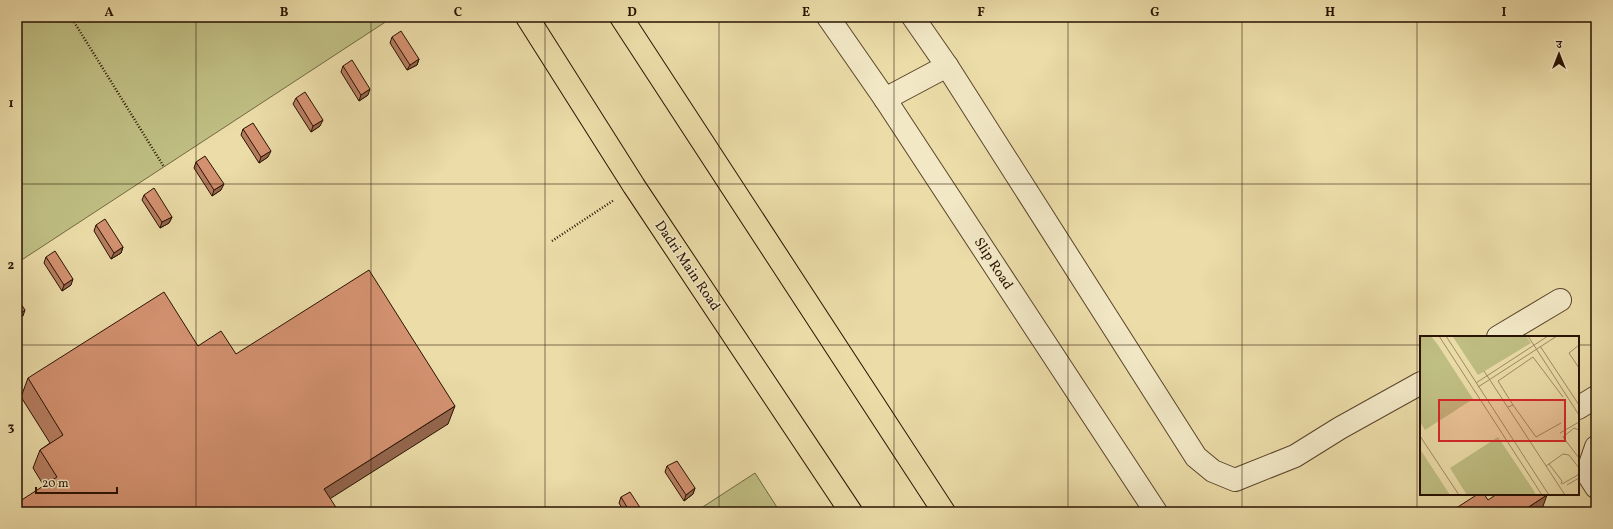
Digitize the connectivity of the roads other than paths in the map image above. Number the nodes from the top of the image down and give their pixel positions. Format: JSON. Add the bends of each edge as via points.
{"nodes":[{"id":1,"x":527,"y":17,"type":"edge"},
{"id":2,"x":621,"y":17,"type":"edge"},
{"id":3,"x":828,"y":17,"type":"edge"},
{"id":4,"x":913,"y":17,"type":"edge"},
{"id":5,"x":947,"y":66,"type":"junction"},
{"id":6,"x":885,"y":99,"type":"junction"},
{"id":7,"x":1560,"y":300,"type":"dead end"},
{"id":8,"x":1500,"y":336,"type":"edge"},
{"id":9,"x":1420,"y":384,"type":"edge"},
{"id":10,"x":1596,"y":397,"type":"edge"},
{"id":11,"x":1579,"y":407,"type":"edge"},
{"id":12,"x":1596,"y":446,"type":"edge"},
{"id":13,"x":1596,"y":487,"type":"edge"},
{"id":14,"x":851,"y":512,"type":"edge"},
{"id":15,"x":944,"y":512,"type":"edge"},
{"id":16,"x":1156,"y":512,"type":"edge"}],
"edges":[{"from":1,"to":14,"type":"highway","name":"Dadri Main Road","via":[[634,186]]},
{"from":2,"to":15,"type":"highway"},
{"from":3,"to":6,"type":"lane","name":"Slip Road"},
{"from":4,"to":5,"type":"lane"},
{"from":5,"to":6,"type":"lane"},
{"from":5,"to":9,"type":"lane","via":[[1196,458],[1213,471],[1235,480],[1295,456]]},
{"from":6,"to":16,"type":"lane","name":"Slip Road"},
{"from":7,"to":8,"type":"lane"},
{"from":10,"to":11,"type":"lane"},
{"from":12,"to":13,"type":"lane","via":[[1587,473]]}]}
